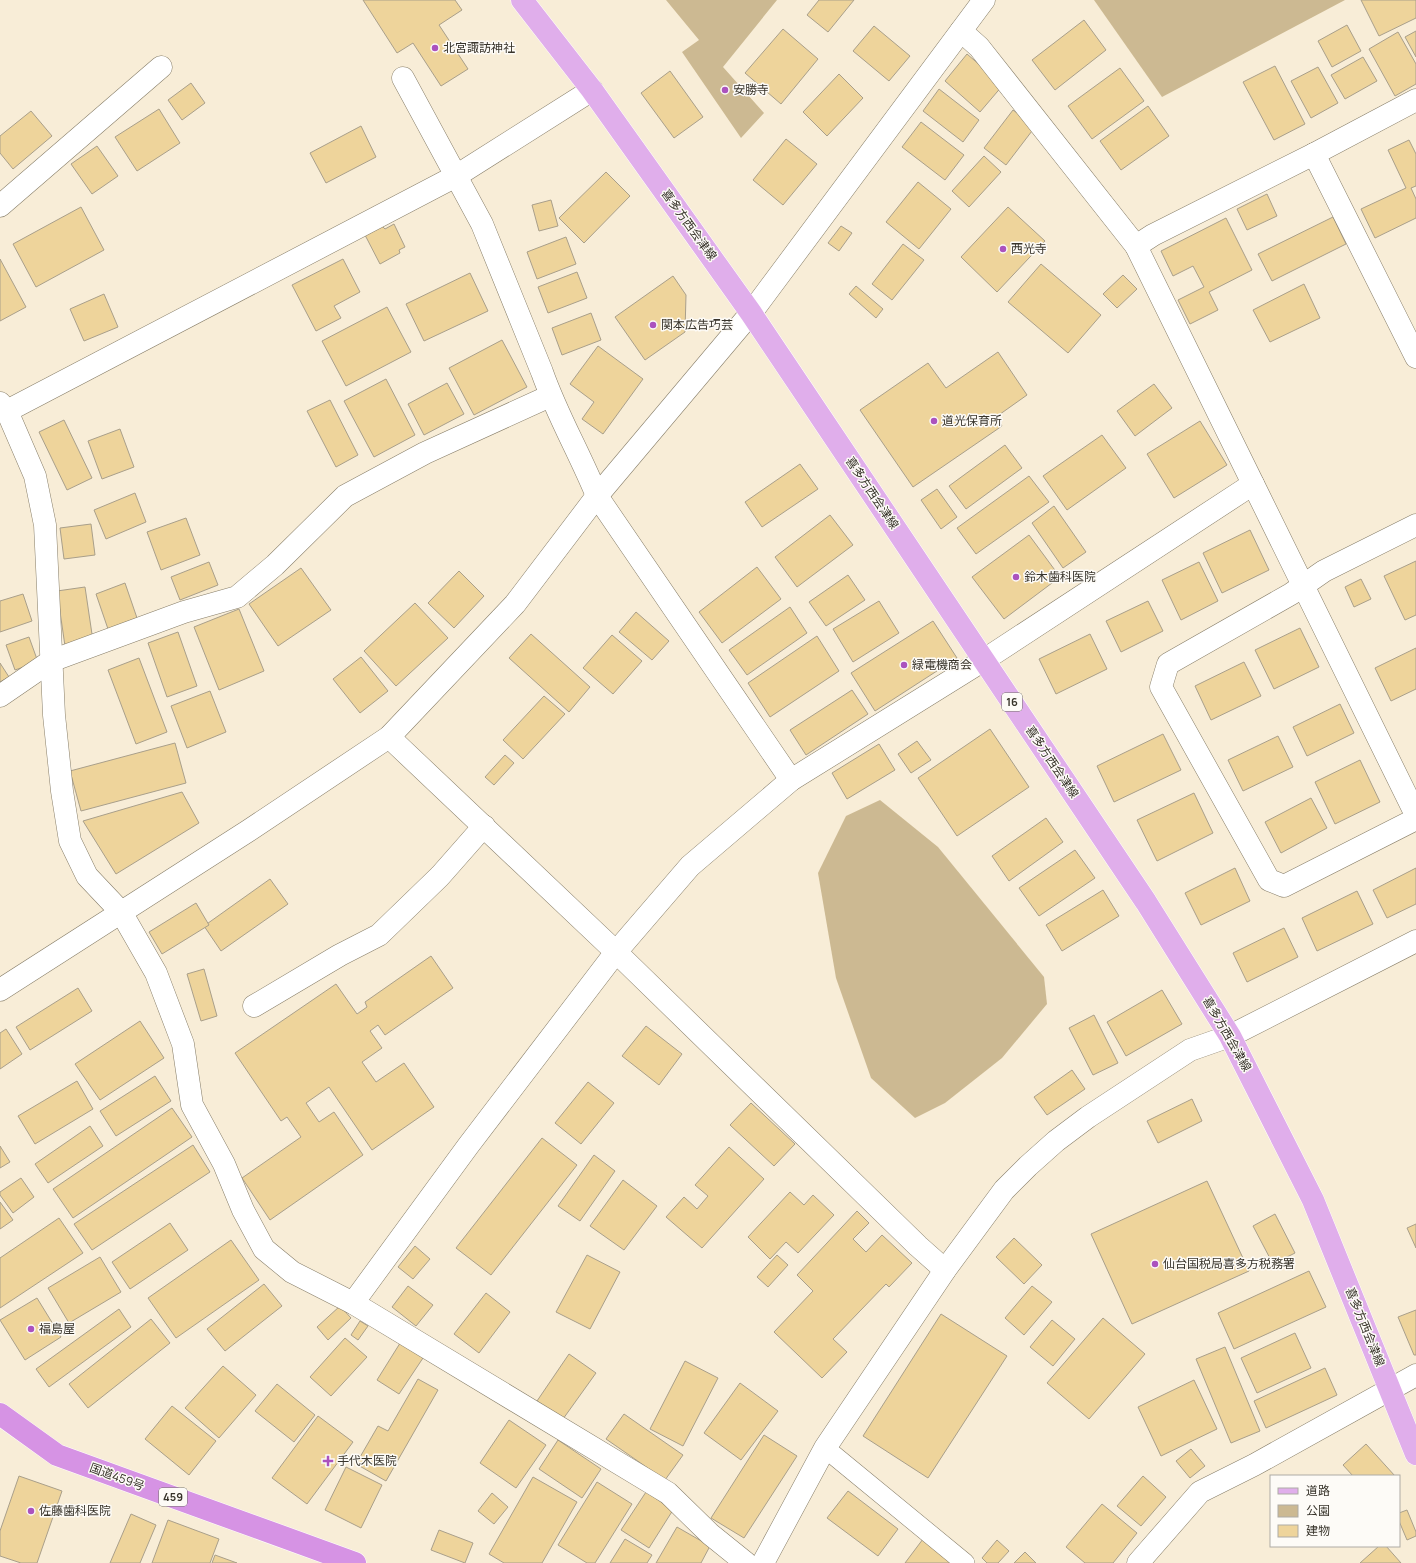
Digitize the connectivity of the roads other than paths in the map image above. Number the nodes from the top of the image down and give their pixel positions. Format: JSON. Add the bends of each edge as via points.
{"nodes":[{"id":1,"x":522,"y":0,"type":"edge"},
{"id":2,"x":984,"y":0,"type":"edge"},
{"id":3,"x":961,"y":30,"type":"junction"},
{"id":4,"x":161,"y":67,"type":"dead end"},
{"id":5,"x":403,"y":78,"type":"dead end"},
{"id":6,"x":592,"y":90,"type":"junction"},
{"id":7,"x":1416,"y":100,"type":"edge"},
{"id":8,"x":1314,"y":154,"type":"junction"},
{"id":9,"x":456,"y":176,"type":"junction"},
{"id":10,"x":0,"y":206,"type":"edge"},
{"id":11,"x":1136,"y":246,"type":"junction"},
{"id":12,"x":751,"y":313,"type":"junction"},
{"id":13,"x":1416,"y":357,"type":"edge"},
{"id":14,"x":550,"y":396,"type":"junction"},
{"id":15,"x":4,"y":407,"type":"edge"},
{"id":16,"x":1253,"y":484,"type":"junction"},
{"id":17,"x":597,"y":496,"type":"junction"},
{"id":18,"x":1416,"y":525,"type":"edge"},
{"id":19,"x":1304,"y":585,"type":"junction"},
{"id":20,"x":984,"y":660,"type":"junction"},
{"id":21,"x":52,"y":661,"type":"junction"},
{"id":22,"x":0,"y":696,"type":"edge"},
{"id":23,"x":389,"y":736,"type":"junction"},
{"id":24,"x":791,"y":780,"type":"junction"},
{"id":25,"x":1416,"y":815,"type":"edge"},
{"id":26,"x":1416,"y":819,"type":"edge"},
{"id":27,"x":484,"y":826,"type":"junction"},
{"id":28,"x":121,"y":912,"type":"junction"},
{"id":29,"x":1416,"y":941,"type":"edge"},
{"id":30,"x":616,"y":952,"type":"junction"},
{"id":31,"x":0,"y":990,"type":"edge"},
{"id":32,"x":254,"y":1006,"type":"dead end"},
{"id":33,"x":1230,"y":1036,"type":"junction"},
{"id":34,"x":945,"y":1270,"type":"junction"},
{"id":35,"x":353,"y":1303,"type":"junction"},
{"id":36,"x":1416,"y":1375,"type":"edge"},
{"id":37,"x":1390,"y":1389,"type":"junction"},
{"id":38,"x":0,"y":1414,"type":"edge"},
{"id":39,"x":825,"y":1448,"type":"junction"},
{"id":40,"x":1416,"y":1454,"type":"edge"},
{"id":41,"x":355,"y":1563,"type":"edge"},
{"id":42,"x":746,"y":1563,"type":"edge"},
{"id":43,"x":763,"y":1563,"type":"edge"},
{"id":44,"x":965,"y":1563,"type":"edge"},
{"id":45,"x":1138,"y":1563,"type":"edge"}],
"edges":[{"from":1,"to":6,"type":"main road","name":"喜多方西会津線","number":"16"},
{"from":2,"to":3,"type":"street"},
{"from":3,"to":11,"type":"street","via":[[979,47]]},
{"from":3,"to":12,"type":"street"},
{"from":4,"to":10,"type":"street"},
{"from":5,"to":9,"type":"street"},
{"from":6,"to":9,"type":"street"},
{"from":6,"to":12,"type":"main road","name":"喜多方西会津線","number":"16"},
{"from":7,"to":8,"type":"street"},
{"from":8,"to":11,"type":"street","via":[[1153,234]]},
{"from":8,"to":13,"type":"street"},
{"from":9,"to":14,"type":"street","via":[[482,224]]},
{"from":9,"to":15,"type":"street"},
{"from":11,"to":16,"type":"street"},
{"from":12,"to":17,"type":"street"},
{"from":12,"to":20,"type":"main road","name":"喜多方西会津線","number":"16"},
{"from":14,"to":17,"type":"street"},
{"from":14,"to":21,"type":"street","via":[[425,453],[345,496],[275,565],[237,596]]},
{"from":15,"to":21,"type":"street","via":[[35,476],[45,525]]},
{"from":16,"to":19,"type":"street"},
{"from":16,"to":20,"type":"street"},
{"from":17,"to":23,"type":"street","via":[[516,604]]},
{"from":17,"to":24,"type":"street"},
{"from":18,"to":19,"type":"street","via":[[1324,571]]},
{"from":19,"to":25,"type":"street"},
{"from":19,"to":26,"type":"street","via":[[1168,664],[1161,687],[1269,880],[1284,886]]},
{"from":20,"to":24,"type":"street"},
{"from":20,"to":33,"type":"main road","name":"喜多方西会津線","number":"16","via":[[1146,902]]},
{"from":21,"to":22,"type":"street"},
{"from":21,"to":28,"type":"street","via":[[54,715],[70,841],[86,876]]},
{"from":23,"to":27,"type":"street"},
{"from":23,"to":28,"type":"street","via":[[248,832]]},
{"from":24,"to":30,"type":"street","via":[[690,866]]},
{"from":27,"to":30,"type":"street"},
{"from":27,"to":32,"type":"street","via":[[440,876],[379,935]]},
{"from":28,"to":31,"type":"street"},
{"from":28,"to":35,"type":"street","via":[[156,973],[183,1044],[192,1105],[224,1164],[243,1210],[264,1249],[292,1272]]},
{"from":29,"to":33,"type":"street"},
{"from":30,"to":34,"type":"street"},
{"from":30,"to":35,"type":"street"},
{"from":33,"to":34,"type":"street","via":[[1190,1050],[1056,1141],[1004,1190]]},
{"from":33,"to":37,"type":"main road","name":"喜多方西会津線","number":"16","via":[[1313,1200]]},
{"from":34,"to":39,"type":"street"},
{"from":35,"to":42,"type":"street","via":[[668,1493],[710,1534]]},
{"from":36,"to":37,"type":"street"},
{"from":37,"to":40,"type":"main road","name":"喜多方西会津線","number":"16"},
{"from":37,"to":45,"type":"street","via":[[1200,1492]]},
{"from":38,"to":41,"type":"highway","name":"国道459号","number":"459","via":[[57,1455]]},
{"from":39,"to":43,"type":"street"},
{"from":39,"to":44,"type":"lane"}]}
